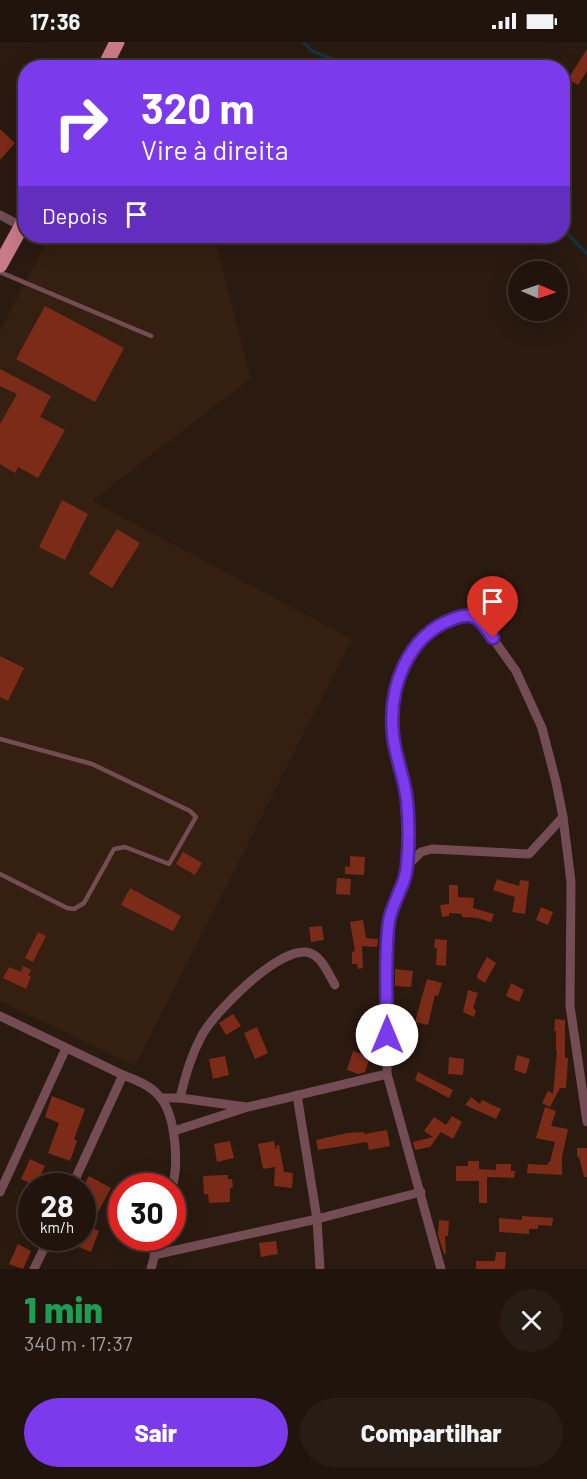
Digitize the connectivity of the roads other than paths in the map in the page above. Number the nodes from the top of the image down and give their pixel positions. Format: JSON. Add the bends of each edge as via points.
{"nodes":[{"id":1,"x":117,"y":42,"type":"edge"},
{"id":2,"x":108,"y":60,"type":"edge"},
{"id":3,"x":0,"y":215,"type":"edge"},
{"id":4,"x":18,"y":220,"type":"edge"},
{"id":5,"x":18,"y":231,"type":"edge"},
{"id":6,"x":0,"y":265,"type":"edge"},
{"id":7,"x":0,"y":272,"type":"edge"},
{"id":8,"x":151,"y":336,"type":"dead end"},
{"id":9,"x":0,"y":739,"type":"edge"},
{"id":10,"x":563,"y":817,"type":"junction"},
{"id":11,"x":407,"y":866,"type":"junction"},
{"id":12,"x":0,"y":874,"type":"edge"},
{"id":13,"x":335,"y":985,"type":"dead end"},
{"id":14,"x":0,"y":1016,"type":"edge"},
{"id":15,"x":66,"y":1048,"type":"junction"},
{"id":16,"x":387,"y":1074,"type":"junction"},
{"id":17,"x":123,"y":1075,"type":"junction"},
{"id":18,"x":297,"y":1095,"type":"junction"},
{"id":19,"x":162,"y":1098,"type":"junction"},
{"id":20,"x":180,"y":1098,"type":"junction"},
{"id":21,"x":248,"y":1107,"type":"junction"},
{"id":22,"x":587,"y":1122,"type":"edge"},
{"id":23,"x":174,"y":1131,"type":"junction"},
{"id":24,"x":78,"y":1173,"type":"edge"},
{"id":25,"x":174,"y":1173,"type":"edge"},
{"id":26,"x":0,"y":1192,"type":"edge"},
{"id":27,"x":421,"y":1192,"type":"junction"},
{"id":28,"x":317,"y":1219,"type":"junction"},
{"id":29,"x":43,"y":1251,"type":"edge"},
{"id":30,"x":155,"y":1251,"type":"edge"},
{"id":31,"x":154,"y":1255,"type":"junction"},
{"id":32,"x":34,"y":1269,"type":"edge"},
{"id":33,"x":151,"y":1269,"type":"edge"},
{"id":34,"x":320,"y":1269,"type":"edge"},
{"id":35,"x":441,"y":1269,"type":"edge"}],
"edges":[{"from":1,"to":2,"type":"main road"},
{"from":3,"to":4,"type":"street"},
{"from":5,"to":6,"type":"main road"},
{"from":7,"to":8,"type":"lane"},
{"from":9,"to":12,"type":"lane","via":[[92,764],[196,817],[169,864],[125,847],[114,849],[84,903],[74,909]]},
{"from":10,"to":11,"type":"street","via":[[529,854],[432,849],[421,852]]},
{"from":10,"to":11,"type":"street","via":[[542,728],[516,671],[481,622],[472,616],[461,616],[429,631],[406,660],[397,682],[393,735],[407,800]]},
{"from":10,"to":22,"type":"street","via":[[571,882],[570,1006]]},
{"from":11,"to":16,"type":"street","via":[[389,920]]},
{"from":13,"to":20,"type":"street","via":[[319,960],[307,952],[297,952],[273,963],[224,1004],[202,1035],[186,1071]]},
{"from":14,"to":15,"type":"street"},
{"from":15,"to":17,"type":"street"},
{"from":15,"to":26,"type":"street"},
{"from":16,"to":18,"type":"street"},
{"from":16,"to":27,"type":"street"},
{"from":17,"to":19,"type":"street","via":[[151,1088]]},
{"from":17,"to":24,"type":"street"},
{"from":18,"to":21,"type":"street"},
{"from":18,"to":28,"type":"street"},
{"from":19,"to":20,"type":"street"},
{"from":19,"to":23,"type":"street"},
{"from":20,"to":21,"type":"street"},
{"from":21,"to":23,"type":"street"},
{"from":23,"to":25,"type":"street"},
{"from":27,"to":28,"type":"street"},
{"from":27,"to":35,"type":"street"},
{"from":28,"to":31,"type":"street"},
{"from":28,"to":34,"type":"street"},
{"from":29,"to":32,"type":"street"},
{"from":30,"to":31,"type":"street"},
{"from":31,"to":33,"type":"street"}]}
